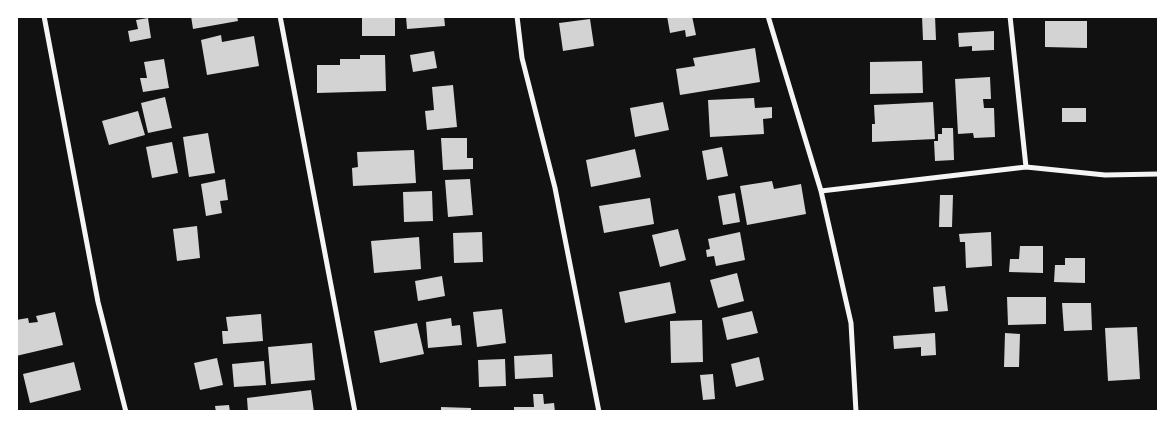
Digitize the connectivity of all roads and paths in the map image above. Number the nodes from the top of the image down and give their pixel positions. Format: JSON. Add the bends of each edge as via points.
{"nodes":[{"id":1,"x":44,"y":16,"type":"edge"},
{"id":2,"x":280,"y":16,"type":"edge"},
{"id":3,"x":517,"y":16,"type":"edge"},
{"id":4,"x":768,"y":16,"type":"edge"},
{"id":5,"x":1010,"y":16,"type":"edge"},
{"id":6,"x":1026,"y":167,"type":"junction"},
{"id":7,"x":1159,"y":174,"type":"edge"},
{"id":8,"x":821,"y":191,"type":"junction"},
{"id":9,"x":126,"y":412,"type":"edge"},
{"id":10,"x":355,"y":412,"type":"edge"},
{"id":11,"x":599,"y":412,"type":"edge"},
{"id":12,"x":856,"y":412,"type":"edge"}],
"edges":[{"from":1,"to":9,"type":"street","via":[[98,302]]},
{"from":2,"to":10,"type":"street"},
{"from":3,"to":11,"type":"street","via":[[522,58],[555,188]]},
{"from":4,"to":8,"type":"street"},
{"from":5,"to":6,"type":"street"},
{"from":6,"to":7,"type":"street","via":[[1105,175]]},
{"from":6,"to":8,"type":"street"},
{"from":8,"to":12,"type":"street","via":[[851,323]]}]}
